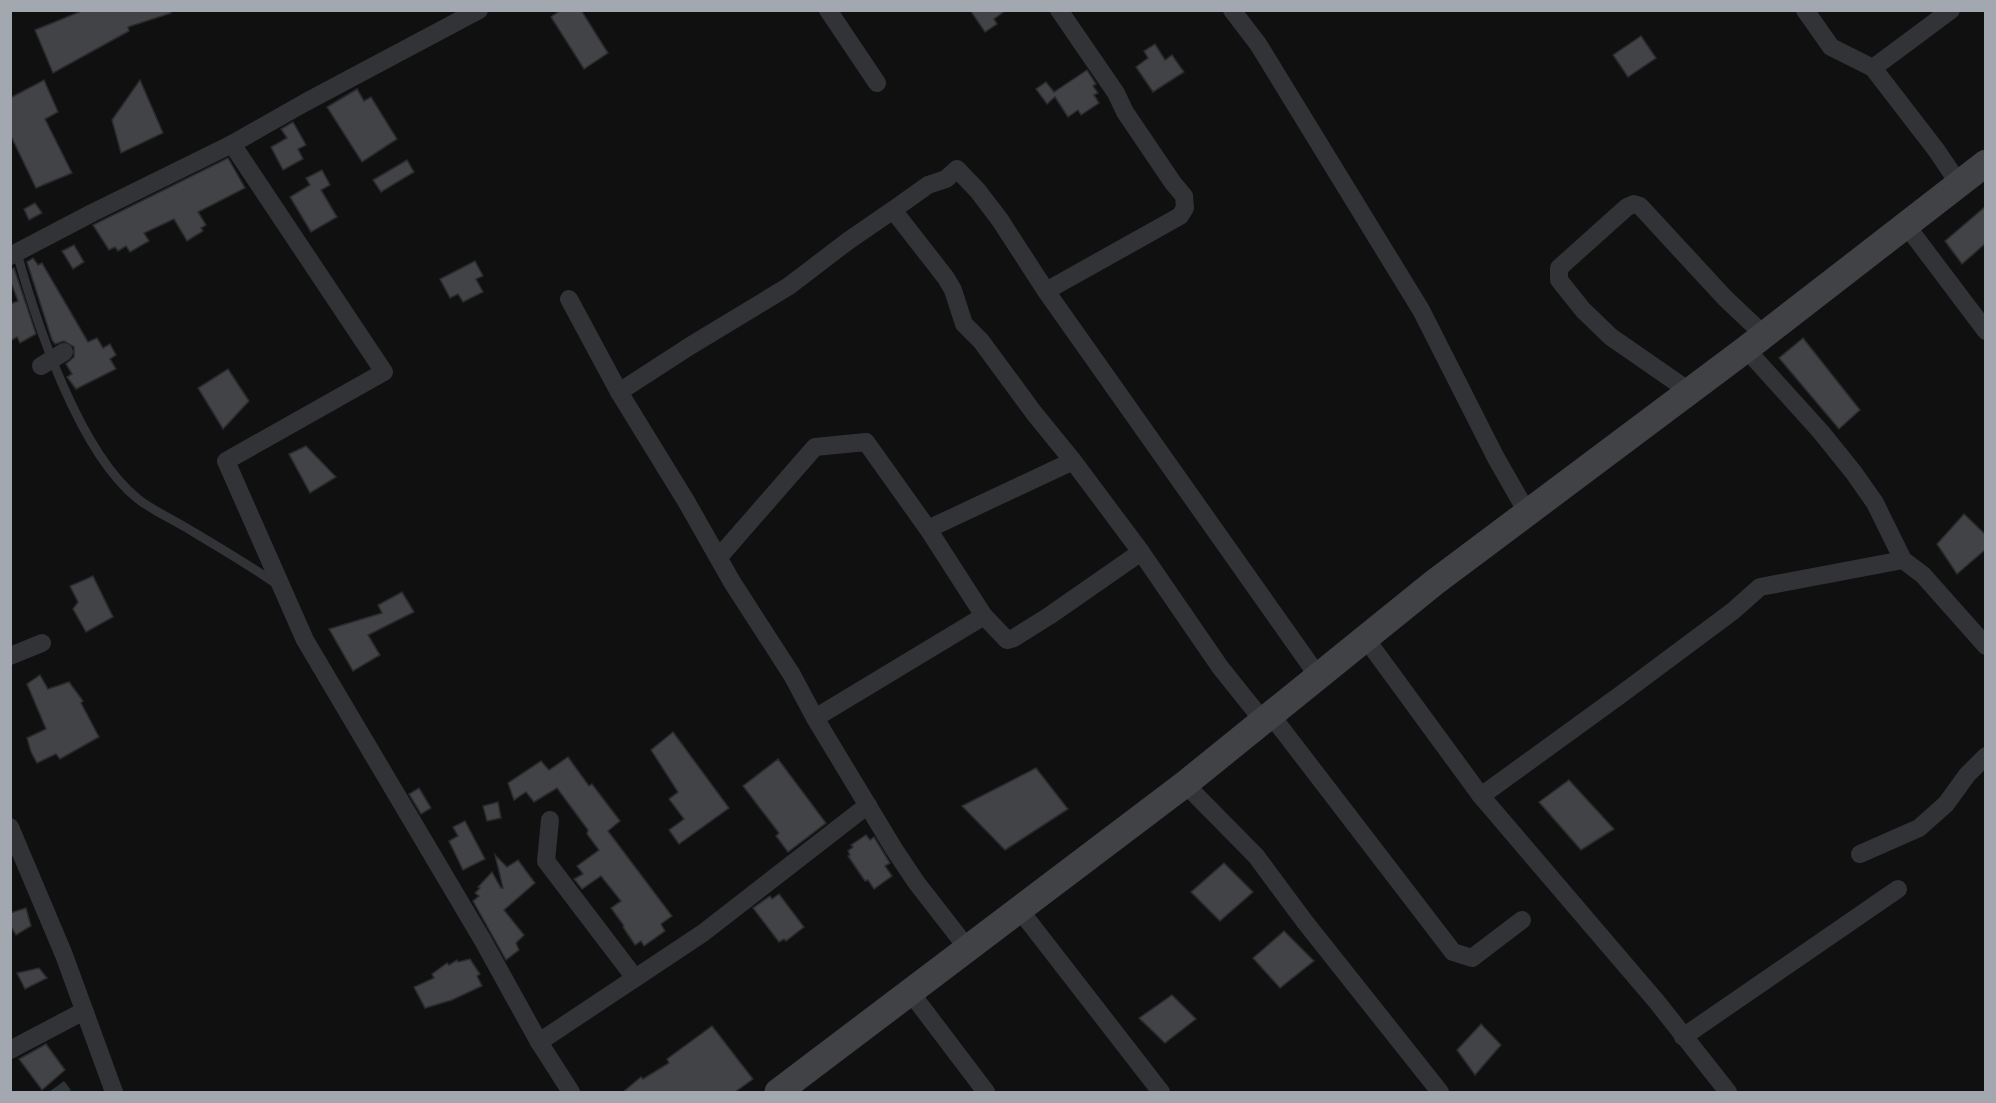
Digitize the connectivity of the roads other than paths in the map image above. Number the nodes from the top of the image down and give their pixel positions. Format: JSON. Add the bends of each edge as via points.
{"nodes":[{"id":1,"x":479,"y":10,"type":"edge"},
{"id":2,"x":828,"y":10,"type":"edge"},
{"id":3,"x":1059,"y":10,"type":"edge"},
{"id":4,"x":1232,"y":10,"type":"edge"},
{"id":5,"x":1805,"y":10,"type":"edge"},
{"id":6,"x":1951,"y":10,"type":"edge"},
{"id":7,"x":1873,"y":68,"type":"junction"},
{"id":8,"x":877,"y":83,"type":"dead end"},
{"id":9,"x":232,"y":144,"type":"junction"},
{"id":10,"x":1986,"y":163,"type":"edge"},
{"id":11,"x":1959,"y":184,"type":"junction"},
{"id":12,"x":893,"y":210,"type":"junction"},
{"id":13,"x":1906,"y":225,"type":"junction"},
{"id":14,"x":14,"y":255,"type":"edge"},
{"id":15,"x":1046,"y":291,"type":"junction"},
{"id":16,"x":569,"y":299,"type":"dead end"},
{"id":17,"x":1986,"y":331,"type":"edge"},
{"id":18,"x":1755,"y":342,"type":"junction"},
{"id":19,"x":64,"y":352,"type":"dead end"},
{"id":20,"x":41,"y":366,"type":"dead end"},
{"id":21,"x":1689,"y":390,"type":"junction"},
{"id":22,"x":620,"y":392,"type":"junction"},
{"id":23,"x":1073,"y":461,"type":"junction"},
{"id":24,"x":1528,"y":514,"type":"junction"},
{"id":25,"x":928,"y":529,"type":"junction"},
{"id":26,"x":1141,"y":552,"type":"junction"},
{"id":27,"x":719,"y":557,"type":"junction"},
{"id":28,"x":1903,"y":560,"type":"junction"},
{"id":29,"x":282,"y":588,"type":"junction"},
{"id":30,"x":984,"y":616,"type":"junction"},
{"id":31,"x":1366,"y":639,"type":"junction"},
{"id":32,"x":42,"y":644,"type":"dead end"},
{"id":33,"x":1986,"y":646,"type":"edge"},
{"id":34,"x":12,"y":652,"type":"edge"},
{"id":35,"x":1318,"y":676,"type":"junction"},
{"id":36,"x":815,"y":718,"type":"junction"},
{"id":37,"x":1267,"y":719,"type":"junction"},
{"id":38,"x":1986,"y":756,"type":"edge"},
{"id":39,"x":1185,"y":784,"type":"junction"},
{"id":40,"x":1481,"y":796,"type":"junction"},
{"id":41,"x":868,"y":805,"type":"junction"},
{"id":42,"x":550,"y":820,"type":"dead end"},
{"id":43,"x":10,"y":827,"type":"edge"},
{"id":44,"x":1860,"y":854,"type":"dead end"},
{"id":45,"x":1898,"y":889,"type":"dead end"},
{"id":46,"x":1018,"y":909,"type":"junction"},
{"id":47,"x":1522,"y":920,"type":"dead end"},
{"id":48,"x":968,"y":949,"type":"junction"},
{"id":49,"x":635,"y":978,"type":"junction"},
{"id":50,"x":911,"y":993,"type":"junction"},
{"id":51,"x":84,"y":1011,"type":"junction"},
{"id":52,"x":1683,"y":1037,"type":"junction"},
{"id":53,"x":539,"y":1042,"type":"junction"},
{"id":54,"x":10,"y":1050,"type":"edge"},
{"id":55,"x":114,"y":1092,"type":"edge"},
{"id":56,"x":571,"y":1092,"type":"edge"},
{"id":57,"x":778,"y":1092,"type":"edge"},
{"id":58,"x":986,"y":1092,"type":"edge"},
{"id":59,"x":1161,"y":1092,"type":"edge"},
{"id":60,"x":1440,"y":1092,"type":"edge"},
{"id":61,"x":1728,"y":1092,"type":"edge"}],
"edges":[{"from":1,"to":9,"type":"street"},
{"from":2,"to":8,"type":"street"},
{"from":3,"to":15,"type":"street","via":[[1184,196],[1185,208],[1180,216]]},
{"from":4,"to":24,"type":"street","via":[[1258,44],[1421,310]]},
{"from":5,"to":7,"type":"street","via":[[1831,46]]},
{"from":6,"to":7,"type":"street"},
{"from":7,"to":11,"type":"street"},
{"from":9,"to":14,"type":"street"},
{"from":9,"to":29,"type":"street","via":[[384,372],[226,461]]},
{"from":10,"to":11,"type":"main road"},
{"from":11,"to":13,"type":"main road"},
{"from":12,"to":15,"type":"street","via":[[928,184],[946,179],[957,169],[1000,220]]},
{"from":12,"to":22,"type":"street","via":[[789,286]]},
{"from":12,"to":23,"type":"street","via":[[950,284],[964,324],[981,340]]},
{"from":13,"to":17,"type":"street"},
{"from":13,"to":18,"type":"main road"},
{"from":14,"to":29,"type":"lane","via":[[48,349],[81,423],[115,478],[140,500],[246,562]]},
{"from":15,"to":35,"type":"street"},
{"from":16,"to":22,"type":"street"},
{"from":18,"to":21,"type":"main road"},
{"from":18,"to":21,"type":"street","via":[[1725,298],[1640,206],[1627,207],[1559,268],[1559,280],[1611,337]]},
{"from":18,"to":28,"type":"street","via":[[1875,503]]},
{"from":19,"to":20,"type":"street","bridge":true},
{"from":21,"to":24,"type":"main road"},
{"from":22,"to":27,"type":"street"},
{"from":23,"to":25,"type":"street"},
{"from":23,"to":26,"type":"street"},
{"from":24,"to":31,"type":"main road"},
{"from":25,"to":27,"type":"street","via":[[866,442],[815,447]]},
{"from":25,"to":30,"type":"street"},
{"from":26,"to":30,"type":"street","via":[[1011,640]]},
{"from":26,"to":37,"type":"street","via":[[1220,667]]},
{"from":27,"to":36,"type":"street"},
{"from":28,"to":33,"type":"street","via":[[1923,575]]},
{"from":28,"to":40,"type":"street","via":[[1760,587],[1651,673]]},
{"from":29,"to":53,"type":"street","via":[[305,640]]},
{"from":30,"to":36,"type":"street"},
{"from":31,"to":35,"type":"main road"},
{"from":31,"to":40,"type":"street"},
{"from":32,"to":34,"type":"street"},
{"from":35,"to":37,"type":"main road"},
{"from":36,"to":41,"type":"street"},
{"from":37,"to":39,"type":"main road"},
{"from":37,"to":47,"type":"street","via":[[1453,952],[1472,958]]},
{"from":38,"to":44,"type":"street","via":[[1946,804],[1919,828]]},
{"from":39,"to":46,"type":"main road"},
{"from":39,"to":60,"type":"street","via":[[1256,856]]},
{"from":40,"to":52,"type":"street"},
{"from":41,"to":48,"type":"street","via":[[916,882]]},
{"from":41,"to":49,"type":"street","via":[[703,933]]},
{"from":42,"to":49,"type":"street","via":[[546,861]]},
{"from":43,"to":51,"type":"street"},
{"from":45,"to":52,"type":"street"},
{"from":46,"to":48,"type":"main road"},
{"from":46,"to":59,"type":"street"},
{"from":48,"to":50,"type":"main road"},
{"from":49,"to":53,"type":"street"},
{"from":50,"to":57,"type":"main road"},
{"from":50,"to":58,"type":"street"},
{"from":51,"to":54,"type":"street"},
{"from":51,"to":55,"type":"street"},
{"from":52,"to":61,"type":"street"},
{"from":53,"to":56,"type":"street"}]}
